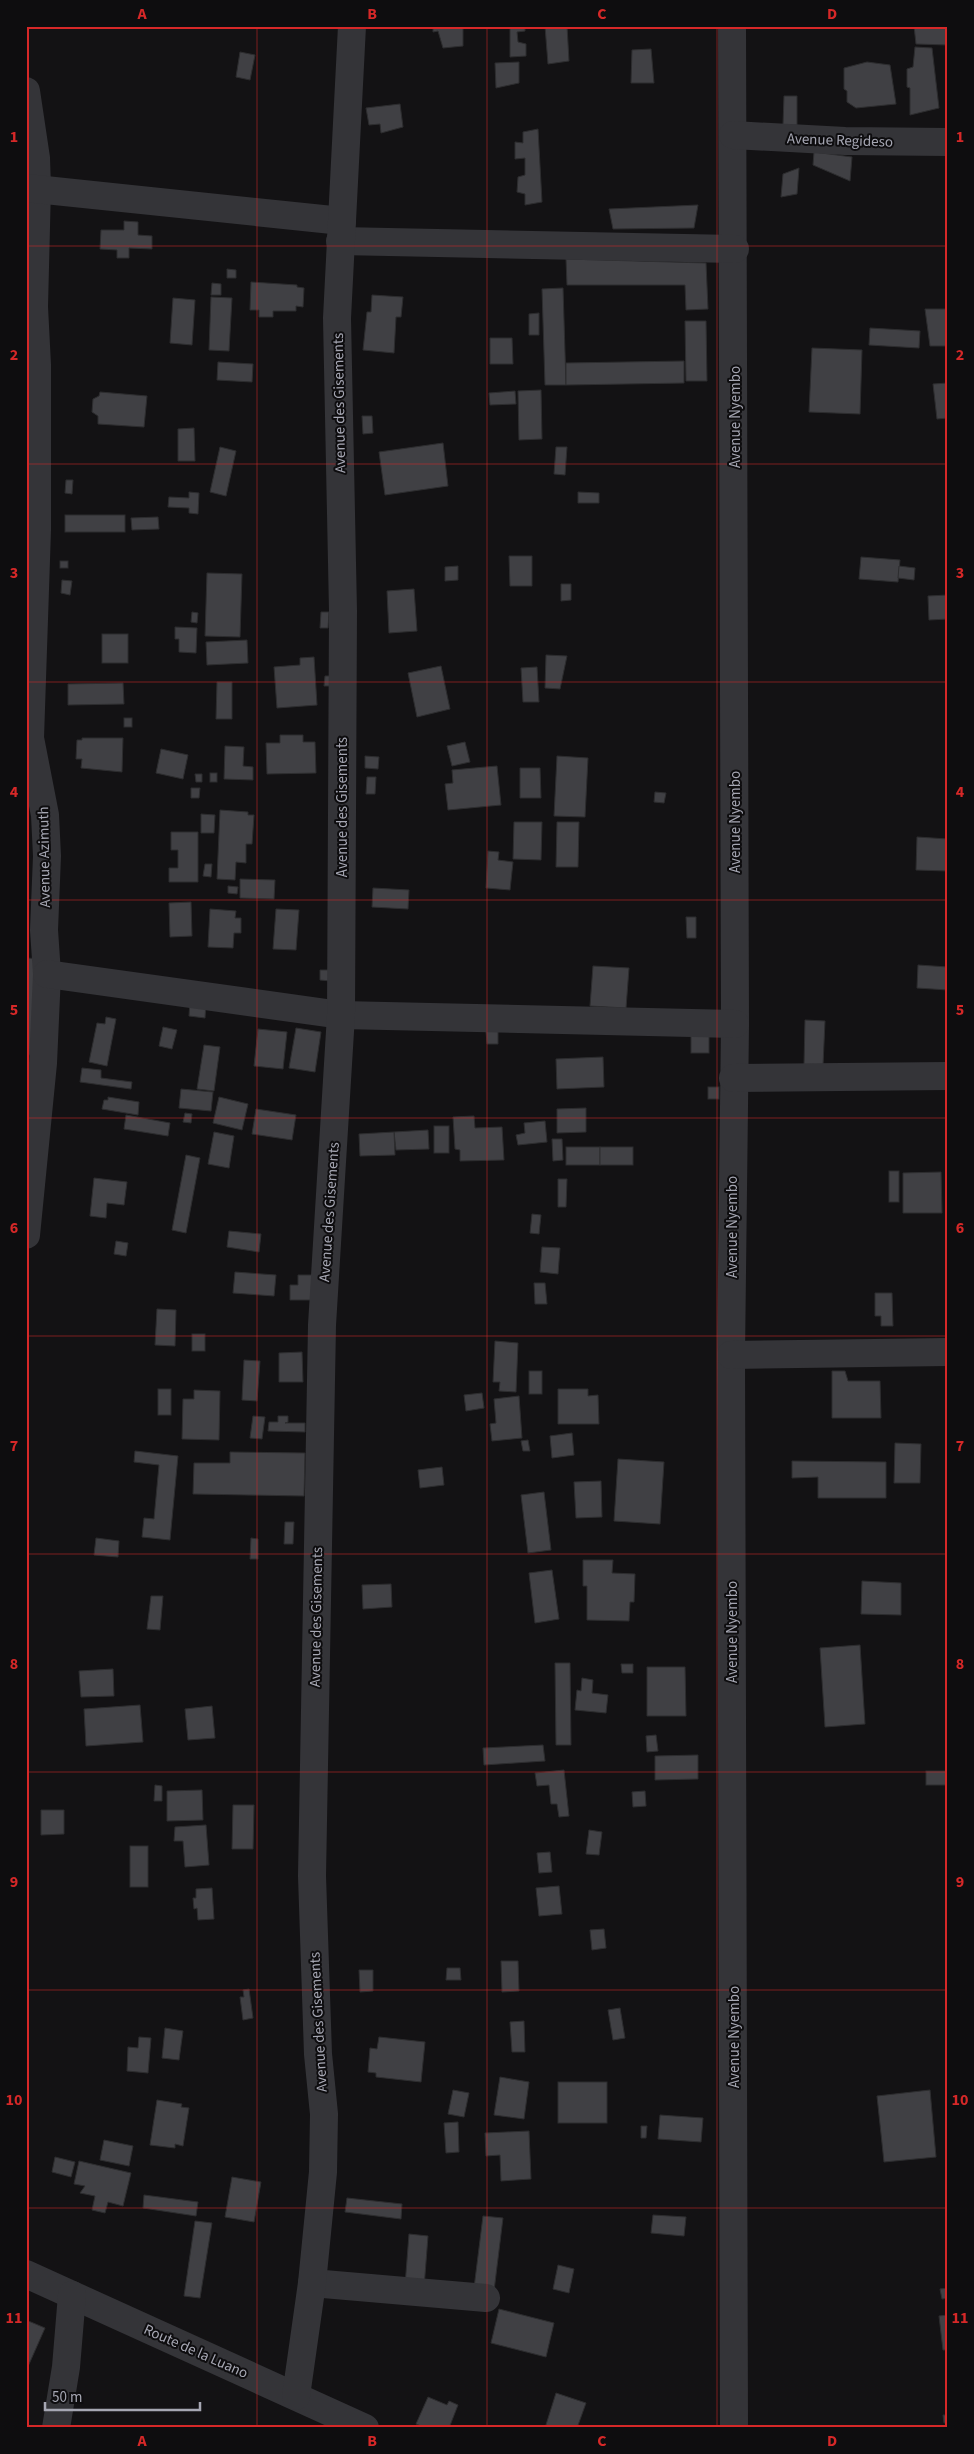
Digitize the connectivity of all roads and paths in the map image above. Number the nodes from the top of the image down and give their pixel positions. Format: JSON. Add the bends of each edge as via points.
{"nodes":[{"id":1,"x":352,"y":26,"type":"edge"},
{"id":2,"x":732,"y":26,"type":"edge"},
{"id":3,"x":26,"y":91,"type":"edge"},
{"id":4,"x":732,"y":135,"type":"junction"},
{"id":5,"x":948,"y":142,"type":"edge"},
{"id":6,"x":32,"y":187,"type":"edge"},
{"id":7,"x":341,"y":231,"type":"junction"},
{"id":8,"x":734,"y":249,"type":"junction"},
{"id":9,"x":35,"y":931,"type":"edge"},
{"id":10,"x":47,"y":974,"type":"junction"},
{"id":11,"x":342,"y":1015,"type":"junction"},
{"id":12,"x":735,"y":1024,"type":"junction"},
{"id":13,"x":948,"y":1076,"type":"edge"},
{"id":14,"x":733,"y":1078,"type":"junction"},
{"id":15,"x":26,"y":1236,"type":"edge"},
{"id":16,"x":948,"y":1352,"type":"edge"},
{"id":17,"x":731,"y":1355,"type":"junction"},
{"id":18,"x":26,"y":2274,"type":"edge"},
{"id":19,"x":312,"y":2283,"type":"junction"},
{"id":20,"x":72,"y":2295,"type":"junction"},
{"id":21,"x":486,"y":2298,"type":"dead end"},
{"id":22,"x":296,"y":2396,"type":"junction"},
{"id":23,"x":331,"y":2420,"type":"edge"},
{"id":24,"x":56,"y":2428,"type":"edge"},
{"id":25,"x":365,"y":2428,"type":"edge"},
{"id":26,"x":734,"y":2428,"type":"edge"}],
"edges":[{"from":1,"to":7,"type":"street","name":"Avenue des Gisements"},
{"from":2,"to":4,"type":"street","name":"Avenue Nyembo"},
{"from":3,"to":6,"type":"street","name":"Avenue Azimuth","via":[[36,158]]},
{"from":4,"to":5,"type":"street","name":"Avenue Regideso","via":[[845,142]]},
{"from":4,"to":8,"type":"street","name":"Avenue Nyembo"},
{"from":6,"to":7,"type":"street"},
{"from":6,"to":9,"type":"street","name":"Avenue Azimuth","via":[[38,410],[30,738],[45,815],[47,856]]},
{"from":7,"to":8,"type":"street"},
{"from":7,"to":11,"type":"street","name":"Avenue des Gisements","via":[[337,328],[343,611]]},
{"from":8,"to":12,"type":"street","name":"Avenue Nyembo"},
{"from":9,"to":10,"type":"street","name":"Avenue Azimuth"},
{"from":10,"to":11,"type":"street"},
{"from":10,"to":15,"type":"street","name":"Avenue Azimuth","via":[[43,1064]]},
{"from":11,"to":12,"type":"street"},
{"from":11,"to":19,"type":"street","name":"Avenue des Gisements","via":[[322,1334],[312,1876],[324,2162]]},
{"from":12,"to":14,"type":"street","name":"Avenue Nyembo"},
{"from":13,"to":14,"type":"street"},
{"from":14,"to":17,"type":"street","name":"Avenue Nyembo"},
{"from":16,"to":17,"type":"street"},
{"from":17,"to":26,"type":"street","name":"Avenue Nyembo"},
{"from":18,"to":20,"type":"street","name":"Route de la Luano"},
{"from":19,"to":21,"type":"street"},
{"from":19,"to":22,"type":"street","name":"Avenue des Gisements"},
{"from":20,"to":22,"type":"street","name":"Route de la Luano"},
{"from":20,"to":24,"type":"street","via":[[66,2367]]},
{"from":22,"to":23,"type":"street","name":"Route de la Luano"},
{"from":23,"to":25,"type":"street","name":"Route de la Luano"}]}
